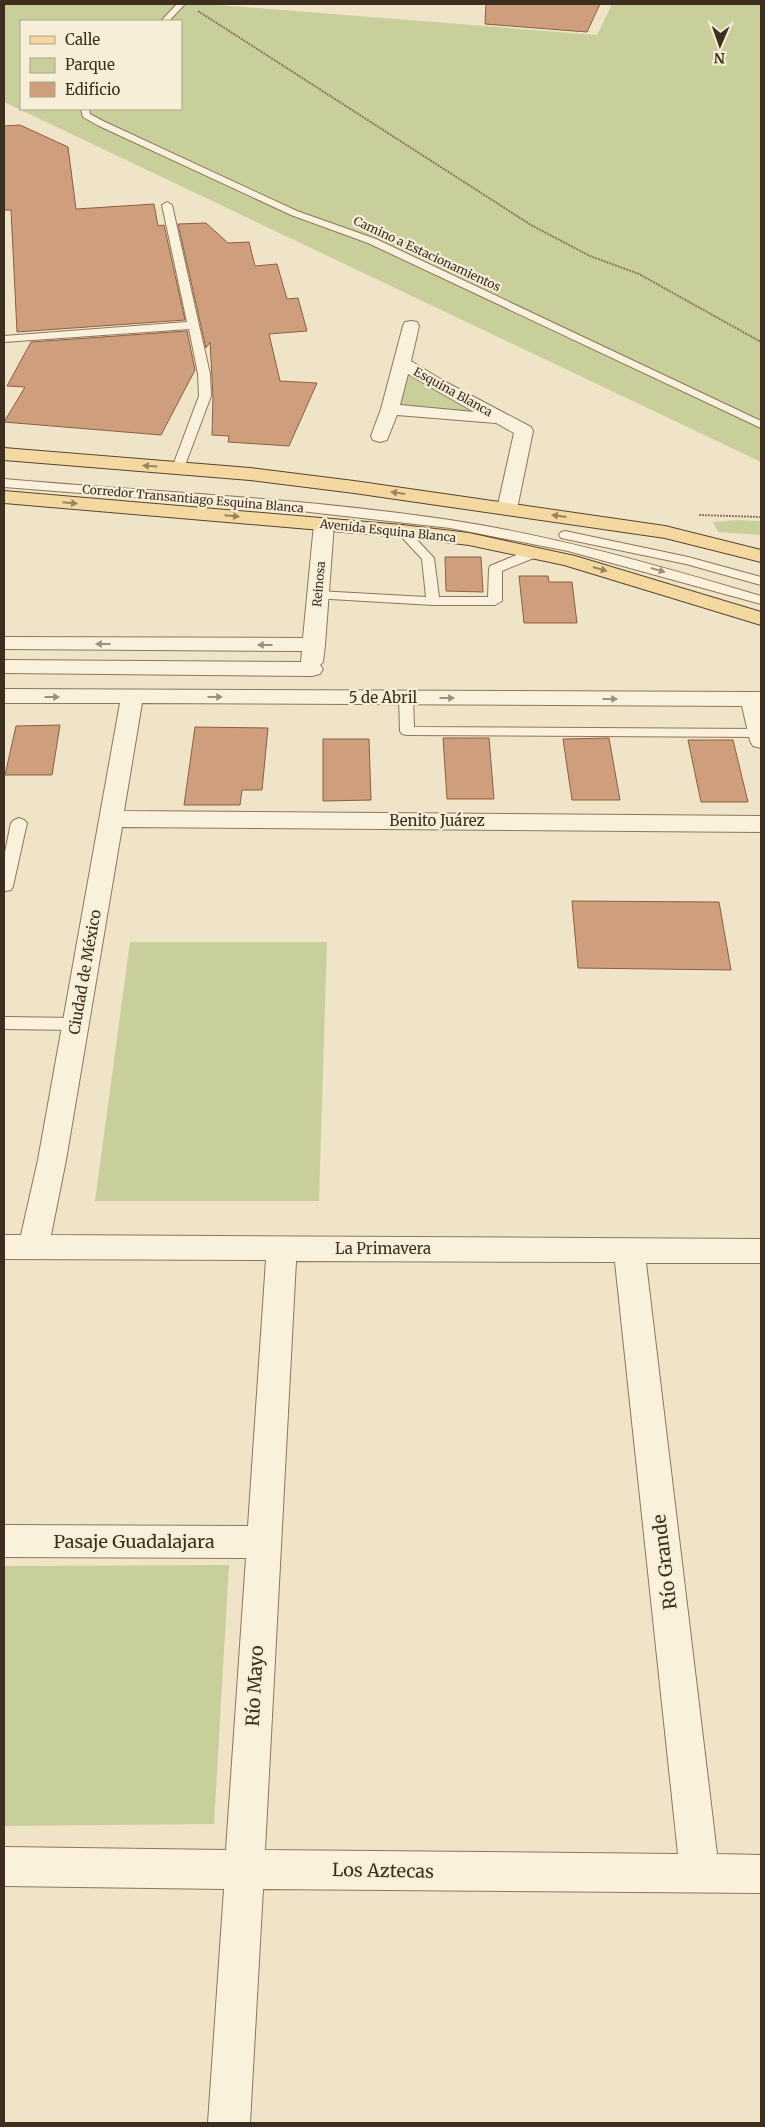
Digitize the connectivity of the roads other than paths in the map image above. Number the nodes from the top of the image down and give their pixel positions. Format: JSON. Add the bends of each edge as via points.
{"nodes":[{"id":1,"x":182,"y":4,"type":"edge"},
{"id":2,"x":166,"y":20,"type":"edge"},
{"id":3,"x":85,"y":110,"type":"edge"},
{"id":4,"x":167,"y":205,"type":"dead end"},
{"id":5,"x":193,"y":325,"type":"junction"},
{"id":6,"x":411,"y":326,"type":"dead end"},
{"id":7,"x":4,"y":339,"type":"edge"},
{"id":8,"x":401,"y":362,"type":"junction"},
{"id":9,"x":390,"y":409,"type":"junction"},
{"id":10,"x":506,"y":420,"type":"junction"},
{"id":11,"x":761,"y":425,"type":"edge"},
{"id":12,"x":380,"y":436,"type":"dead end"},
{"id":13,"x":4,"y":454,"type":"edge"},
{"id":14,"x":178,"y":468,"type":"junction"},
{"id":15,"x":4,"y":473,"type":"edge"},
{"id":16,"x":4,"y":484,"type":"edge"},
{"id":17,"x":4,"y":497,"type":"edge"},
{"id":18,"x":507,"y":509,"type":"junction"},
{"id":19,"x":324,"y":524,"type":"junction"},
{"id":20,"x":402,"y":531,"type":"junction"},
{"id":21,"x":665,"y":532,"type":"junction"},
{"id":22,"x":761,"y":537,"type":"edge"},
{"id":23,"x":536,"y":552,"type":"junction"},
{"id":24,"x":761,"y":556,"type":"edge"},
{"id":25,"x":727,"y":572,"type":"junction"},
{"id":26,"x":761,"y":577,"type":"edge"},
{"id":27,"x":761,"y":581,"type":"edge"},
{"id":28,"x":318,"y":595,"type":"junction"},
{"id":29,"x":761,"y":600,"type":"edge"},
{"id":30,"x":433,"y":601,"type":"junction"},
{"id":31,"x":761,"y":619,"type":"edge"},
{"id":32,"x":4,"y":643,"type":"edge"},
{"id":33,"x":314,"y":645,"type":"junction"},
{"id":34,"x":4,"y":667,"type":"edge"},
{"id":35,"x":312,"y":669,"type":"junction"},
{"id":36,"x":4,"y":696,"type":"edge"},
{"id":37,"x":132,"y":697,"type":"junction"},
{"id":38,"x":310,"y":698,"type":"junction"},
{"id":39,"x":406,"y":698,"type":"junction"},
{"id":40,"x":757,"y":699,"type":"edge"},
{"id":41,"x":760,"y":737,"type":"edge"},
{"id":42,"x":112,"y":819,"type":"junction"},
{"id":43,"x":19,"y":823,"type":"dead end"},
{"id":44,"x":761,"y":824,"type":"edge"},
{"id":45,"x":7,"y":858,"type":"edge"},
{"id":46,"x":5,"y":886,"type":"edge"},
{"id":47,"x":4,"y":1023,"type":"edge"},
{"id":48,"x":76,"y":1024,"type":"junction"},
{"id":49,"x":4,"y":1247,"type":"edge"},
{"id":50,"x":34,"y":1247,"type":"junction"},
{"id":51,"x":282,"y":1248,"type":"junction"},
{"id":52,"x":629,"y":1250,"type":"junction"},
{"id":53,"x":761,"y":1251,"type":"edge"},
{"id":54,"x":4,"y":1542,"type":"edge"},
{"id":55,"x":264,"y":1542,"type":"junction"},
{"id":56,"x":4,"y":1867,"type":"edge"},
{"id":57,"x":244,"y":1870,"type":"junction"},
{"id":58,"x":700,"y":1874,"type":"junction"},
{"id":59,"x":761,"y":1874,"type":"edge"},
{"id":60,"x":228,"y":2123,"type":"edge"}],
"edges":[{"from":1,"to":2,"type":"lane"},
{"from":3,"to":11,"type":"lane","name":"Camino a Estacionamientos","via":[[86,115],[100,123],[294,213],[372,241]]},
{"from":4,"to":5,"type":"lane"},
{"from":5,"to":7,"type":"lane"},
{"from":5,"to":14,"type":"lane","via":[[204,374],[204,396]]},
{"from":6,"to":8,"type":"street","name":"Esquina Blanca"},
{"from":8,"to":9,"type":"street","name":"Esquina Blanca"},
{"from":8,"to":10,"type":"street","name":"Esquina Blanca"},
{"from":9,"to":10,"type":"street","name":"Esquina Blanca"},
{"from":9,"to":12,"type":"street","name":"Esquina Blanca"},
{"from":10,"to":18,"type":"street","name":"Esquina Blanca","via":[[524,431]]},
{"from":14,"to":13,"type":"main road","one_way":true},
{"from":18,"to":14,"type":"main road","one_way":true,"via":[[308,480]]},
{"from":15,"to":25,"type":"lane","name":"Corredor Transantiago Esquina Blanca","via":[[93,485],[323,500],[415,510],[593,540]]},
{"from":16,"to":29,"type":"lane","name":"Corredor Transantiago Esquina Blanca","one_way":true,"via":[[306,508],[450,524],[596,553]]},
{"from":17,"to":19,"type":"main road","name":"Avenida Esquina Blanca","one_way":true},
{"from":21,"to":18,"type":"main road","one_way":true},
{"from":19,"to":20,"type":"main road","name":"Avenida Esquina Blanca"},
{"from":19,"to":28,"type":"street","name":"Reinosa"},
{"from":20,"to":23,"type":"main road","name":"Avenida Esquina Blanca"},
{"from":20,"to":30,"type":"lane","via":[[428,558]]},
{"from":21,"to":22,"type":"main road"},
{"from":21,"to":24,"type":"main road"},
{"from":23,"to":30,"type":"lane","via":[[495,569],[495,601]]},
{"from":23,"to":31,"type":"main road","name":"Avenida Esquina Blanca","one_way":true},
{"from":25,"to":26,"type":"lane"},
{"from":25,"to":27,"type":"lane","name":"Corredor Transantiago Esquina Blanca"},
{"from":28,"to":30,"type":"lane"},
{"from":28,"to":33,"type":"street","name":"Reinosa"},
{"from":33,"to":32,"type":"street","one_way":true},
{"from":33,"to":35,"type":"street","name":"Reinosa"},
{"from":34,"to":35,"type":"street"},
{"from":35,"to":38,"type":"street","name":"Reinosa"},
{"from":36,"to":37,"type":"street","name":"5 de Abril","one_way":true},
{"from":37,"to":38,"type":"street","name":"5 de Abril","one_way":true},
{"from":37,"to":42,"type":"street","name":"Ciudad de México"},
{"from":38,"to":39,"type":"street","name":"5 de Abril"},
{"from":39,"to":40,"type":"street","name":"5 de Abril","one_way":true},
{"from":39,"to":41,"type":"lane","via":[[407,731]]},
{"from":40,"to":41,"type":"street"},
{"from":42,"to":44,"type":"street","name":"Benito Juárez"},
{"from":42,"to":48,"type":"street","name":"Ciudad de México"},
{"from":43,"to":45,"type":"lane"},
{"from":45,"to":46,"type":"lane"},
{"from":47,"to":48,"type":"lane"},
{"from":48,"to":50,"type":"street","name":"Ciudad de México"},
{"from":49,"to":50,"type":"street","name":"La Primavera"},
{"from":50,"to":51,"type":"street","name":"La Primavera"},
{"from":51,"to":52,"type":"street","name":"La Primavera"},
{"from":51,"to":55,"type":"street","name":"Río Mayo"},
{"from":52,"to":53,"type":"street","name":"La Primavera"},
{"from":52,"to":58,"type":"street","name":"Río Grande"},
{"from":54,"to":55,"type":"street","name":"Pasaje Guadalajara"},
{"from":55,"to":57,"type":"street","name":"Río Mayo"},
{"from":56,"to":57,"type":"street","name":"Los Aztecas"},
{"from":57,"to":58,"type":"street","name":"Los Aztecas"},
{"from":57,"to":60,"type":"street","name":"Río Mayo"},
{"from":58,"to":59,"type":"street","name":"Los Aztecas"}]}
